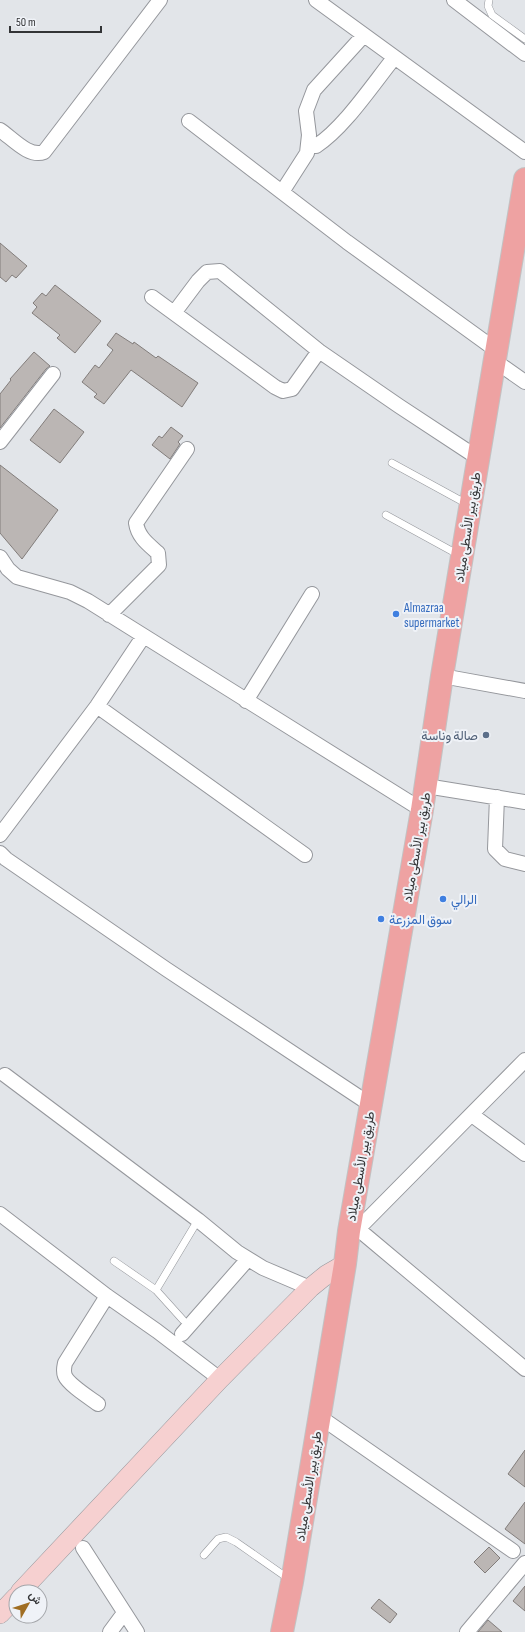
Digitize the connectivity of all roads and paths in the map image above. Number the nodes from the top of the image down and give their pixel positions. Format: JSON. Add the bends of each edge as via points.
{"nodes":[{"id":1,"x":160,"y":0,"type":"edge"},
{"id":2,"x":316,"y":0,"type":"edge"},
{"id":3,"x":454,"y":0,"type":"edge"},
{"id":4,"x":489,"y":0,"type":"edge"},
{"id":5,"x":364,"y":35,"type":"junction"},
{"id":6,"x":525,"y":38,"type":"edge"},
{"id":7,"x":525,"y":54,"type":"edge"},
{"id":8,"x":394,"y":58,"type":"junction"},
{"id":9,"x":189,"y":121,"type":"dead end"},
{"id":10,"x":0,"y":130,"type":"edge"},
{"id":11,"x":309,"y":146,"type":"junction"},
{"id":12,"x":525,"y":152,"type":"edge"},
{"id":13,"x":525,"y":184,"type":"edge"},
{"id":14,"x":282,"y":192,"type":"junction"},
{"id":15,"x":152,"y":297,"type":"dead end"},
{"id":16,"x":174,"y":313,"type":"junction"},
{"id":17,"x":320,"y":351,"type":"junction"},
{"id":18,"x":495,"y":355,"type":"junction"},
{"id":19,"x":53,"y":374,"type":"dead end"},
{"id":20,"x":525,"y":382,"type":"edge"},
{"id":21,"x":0,"y":442,"type":"edge"},
{"id":22,"x":187,"y":449,"type":"dead end"},
{"id":23,"x":478,"y":458,"type":"junction"},
{"id":24,"x":392,"y":463,"type":"dead end"},
{"id":25,"x":470,"y":506,"type":"junction"},
{"id":26,"x":386,"y":516,"type":"dead end"},
{"id":27,"x":462,"y":556,"type":"junction"},
{"id":28,"x":2,"y":563,"type":"edge"},
{"id":29,"x":312,"y":594,"type":"dead end"},
{"id":30,"x":110,"y":615,"type":"junction"},
{"id":31,"x":143,"y":637,"type":"junction"},
{"id":32,"x":442,"y":676,"type":"junction"},
{"id":33,"x":475,"y":683,"type":"junction"},
{"id":34,"x":525,"y":691,"type":"edge"},
{"id":35,"x":525,"y":700,"type":"edge"},
{"id":36,"x":246,"y":701,"type":"junction"},
{"id":37,"x":97,"y":706,"type":"junction"},
{"id":38,"x":426,"y":786,"type":"junction"},
{"id":39,"x":497,"y":797,"type":"junction"},
{"id":40,"x":525,"y":802,"type":"edge"},
{"id":41,"x":422,"y":810,"type":"junction"},
{"id":42,"x":0,"y":835,"type":"edge"},
{"id":43,"x":0,"y":853,"type":"edge"},
{"id":44,"x":305,"y":855,"type":"dead end"},
{"id":45,"x":525,"y":864,"type":"edge"},
{"id":46,"x":525,"y":1060,"type":"edge"},
{"id":47,"x":5,"y":1075,"type":"dead end"},
{"id":48,"x":371,"y":1105,"type":"junction"},
{"id":49,"x":472,"y":1115,"type":"junction"},
{"id":50,"x":525,"y":1154,"type":"edge"},
{"id":51,"x":0,"y":1214,"type":"edge"},
{"id":52,"x":198,"y":1220,"type":"junction"},
{"id":53,"x":353,"y":1230,"type":"junction"},
{"id":54,"x":114,"y":1260,"type":"dead end"},
{"id":55,"x":248,"y":1260,"type":"junction"},
{"id":56,"x":345,"y":1264,"type":"junction"},
{"id":57,"x":310,"y":1288,"type":"junction"},
{"id":58,"x":156,"y":1290,"type":"junction"},
{"id":59,"x":106,"y":1296,"type":"junction"},
{"id":60,"x":182,"y":1327,"type":"joint"},
{"id":61,"x":525,"y":1369,"type":"edge"},
{"id":62,"x":220,"y":1379,"type":"junction"},
{"id":63,"x":98,"y":1404,"type":"dead end"},
{"id":64,"x":320,"y":1417,"type":"junction"},
{"id":65,"x":83,"y":1548,"type":"dead end"},
{"id":66,"x":513,"y":1551,"type":"dead end"},
{"id":67,"x":204,"y":1555,"type":"dead end"},
{"id":68,"x":525,"y":1563,"type":"edge"},
{"id":69,"x":292,"y":1582,"type":"junction"},
{"id":70,"x":28,"y":1584,"type":"edge"},
{"id":71,"x":8,"y":1606,"type":"edge"},
{"id":72,"x":124,"y":1613,"type":"junction"},
{"id":73,"x":0,"y":1614,"type":"edge"},
{"id":74,"x":110,"y":1632,"type":"edge"},
{"id":75,"x":137,"y":1632,"type":"edge"},
{"id":76,"x":282,"y":1632,"type":"edge"},
{"id":77,"x":467,"y":1632,"type":"edge"}],
"edges":[{"from":1,"to":10,"type":"street","via":[[44,152],[31,153]]},
{"from":2,"to":5,"type":"street"},
{"from":3,"to":7,"type":"street"},
{"from":4,"to":6,"type":"lane","via":[[488,6],[492,15]]},
{"from":5,"to":8,"type":"street"},
{"from":5,"to":11,"type":"street","via":[[314,90],[306,111]]},
{"from":8,"to":11,"type":"street","via":[[331,134],[316,146]]},
{"from":8,"to":12,"type":"street"},
{"from":9,"to":14,"type":"street"},
{"from":11,"to":14,"type":"street"},
{"from":13,"to":18,"type":"main road","name":"طريق بير الأسطى ميلاد"},
{"from":14,"to":18,"type":"street"},
{"from":15,"to":16,"type":"street"},
{"from":16,"to":17,"type":"street","via":[[283,391],[292,389]]},
{"from":16,"to":17,"type":"street","via":[[207,272],[220,270]]},
{"from":17,"to":23,"type":"street"},
{"from":18,"to":20,"type":"street"},
{"from":18,"to":23,"type":"main road","name":"طريق بير الأسطى ميلاد"},
{"from":19,"to":21,"type":"street"},
{"from":22,"to":30,"type":"street","via":[[136,523],[142,539],[158,553],[159,565]]},
{"from":23,"to":25,"type":"main road","name":"طريق بير الأسطى ميلاد"},
{"from":24,"to":25,"type":"lane"},
{"from":25,"to":27,"type":"main road","name":"طريق بير الأسطى ميلاد"},
{"from":26,"to":27,"type":"lane"},
{"from":27,"to":32,"type":"main road","name":"طريق بير الأسطى ميلاد"},
{"from":28,"to":30,"type":"street","via":[[17,576],[70,592]]},
{"from":29,"to":36,"type":"street"},
{"from":30,"to":31,"type":"street"},
{"from":31,"to":36,"type":"street"},
{"from":31,"to":37,"type":"street"},
{"from":32,"to":33,"type":"street"},
{"from":32,"to":38,"type":"main road","name":"طريق بير الأسطى ميلاد"},
{"from":33,"to":34,"type":"street"},
{"from":33,"to":35,"type":"street","via":[[482,690],[496,696]]},
{"from":36,"to":41,"type":"street"},
{"from":37,"to":42,"type":"street"},
{"from":37,"to":44,"type":"street"},
{"from":38,"to":39,"type":"street"},
{"from":38,"to":41,"type":"main road","name":"طريق بير الأسطى ميلاد"},
{"from":39,"to":40,"type":"street"},
{"from":39,"to":45,"type":"street","via":[[495,849],[505,859]]},
{"from":41,"to":48,"type":"main road","name":"طريق بير الأسطى ميلاد"},
{"from":43,"to":48,"type":"street","via":[[166,969]]},
{"from":46,"to":49,"type":"street"},
{"from":47,"to":52,"type":"street"},
{"from":48,"to":53,"type":"main road","name":"طريق بير الأسطى ميلاد"},
{"from":49,"to":50,"type":"street"},
{"from":49,"to":53,"type":"street"},
{"from":51,"to":59,"type":"street"},
{"from":52,"to":55,"type":"street"},
{"from":52,"to":58,"type":"lane"},
{"from":53,"to":56,"type":"main road","name":"طريق بير الأسطى ميلاد"},
{"from":53,"to":61,"type":"street"},
{"from":54,"to":58,"type":"lane"},
{"from":55,"to":57,"type":"street"},
{"from":55,"to":60,"type":"street"},
{"from":56,"to":57,"type":"main road"},
{"from":56,"to":64,"type":"main road","name":"طريق بير الأسطى ميلاد"},
{"from":57,"to":62,"type":"main road"},
{"from":58,"to":60,"type":"lane"},
{"from":59,"to":62,"type":"street"},
{"from":59,"to":63,"type":"street","via":[[63,1370],[70,1382]]},
{"from":62,"to":70,"type":"main road"},
{"from":64,"to":66,"type":"street"},
{"from":64,"to":69,"type":"main road","name":"طريق بير الأسطى ميلاد"},
{"from":65,"to":72,"type":"street"},
{"from":67,"to":69,"type":"lane","via":[[218,1540],[226,1537]]},
{"from":68,"to":77,"type":"street"},
{"from":69,"to":76,"type":"main road","name":"طريق بير الأسطى ميلاد"},
{"from":71,"to":73,"type":"main road"},
{"from":72,"to":74,"type":"street"},
{"from":72,"to":75,"type":"street"}]}
